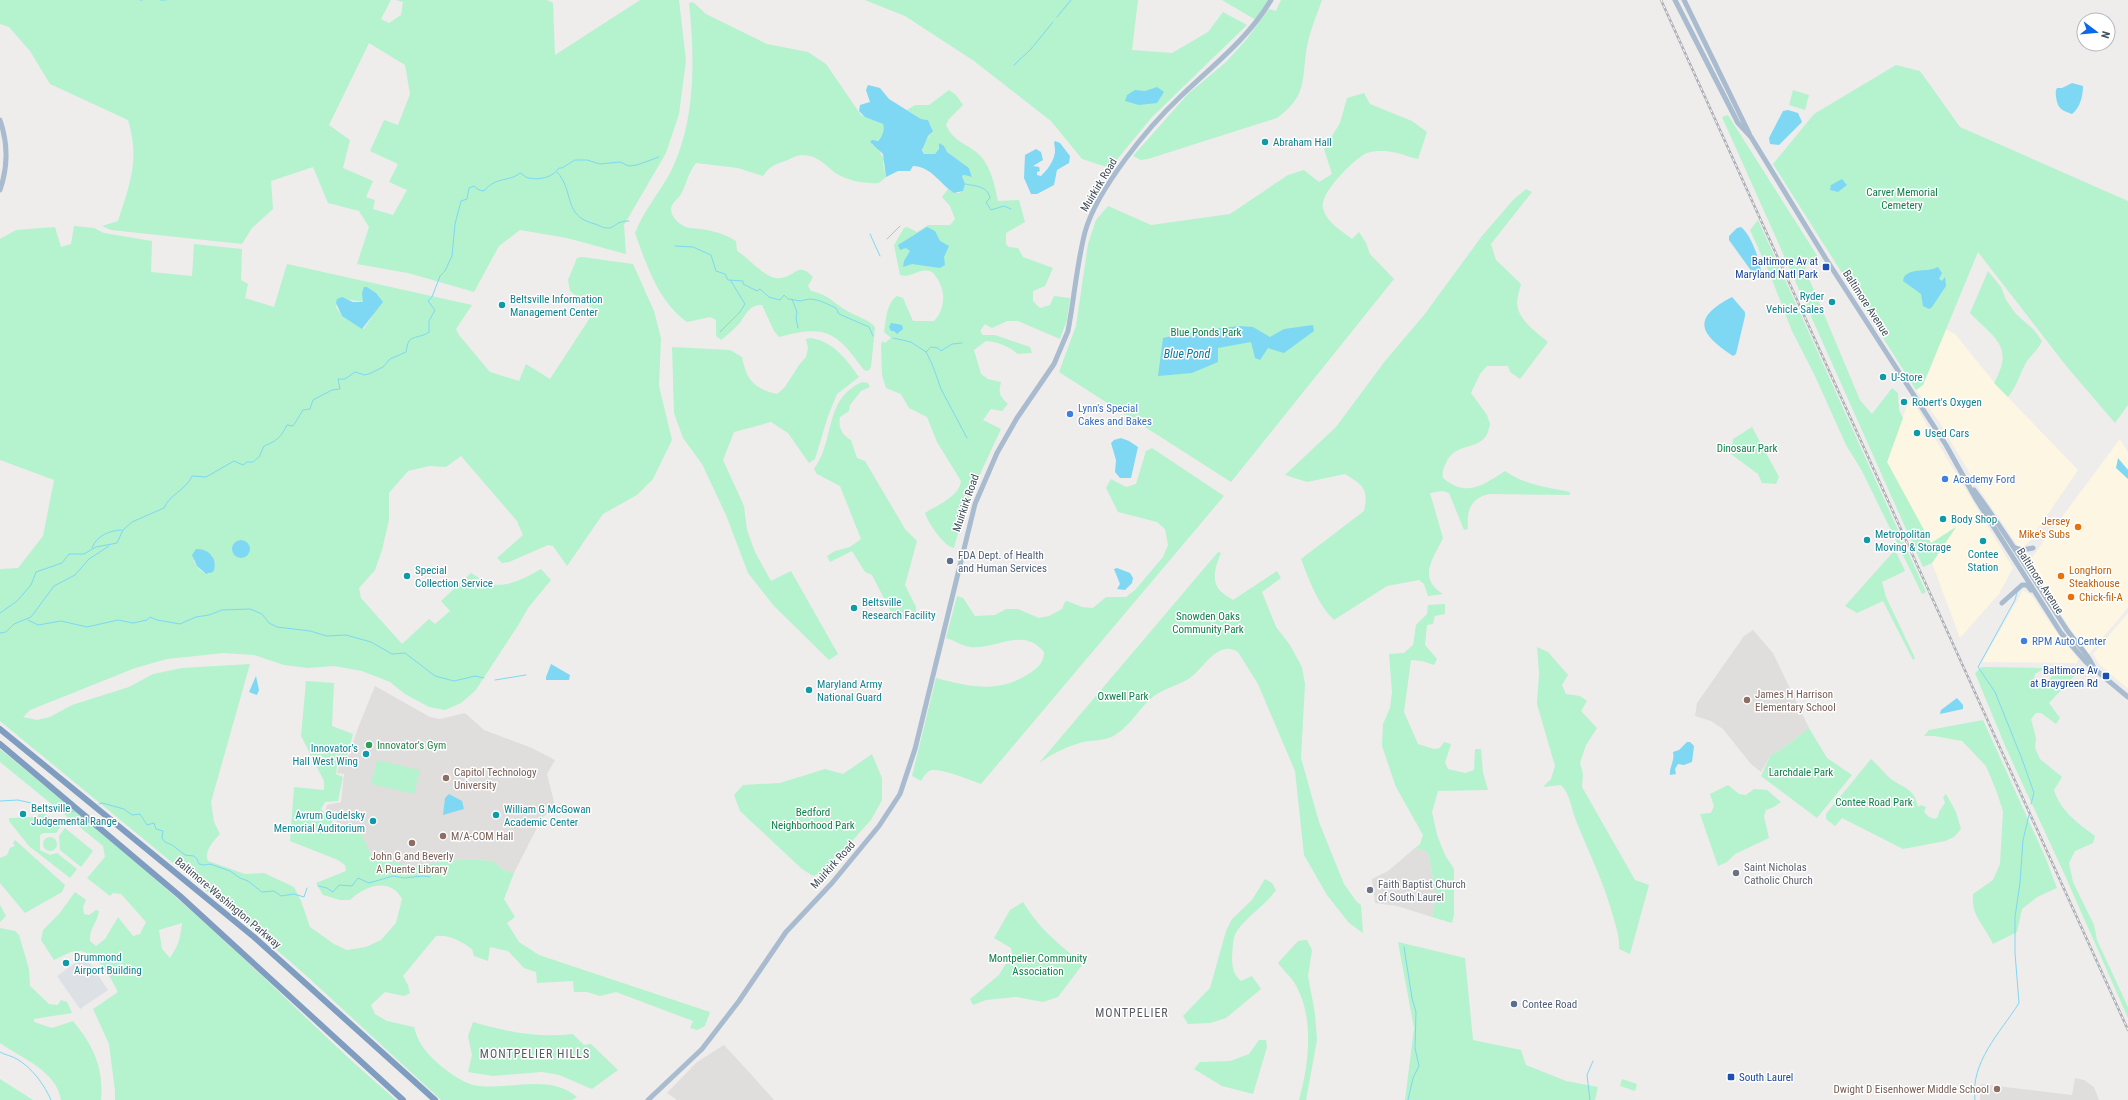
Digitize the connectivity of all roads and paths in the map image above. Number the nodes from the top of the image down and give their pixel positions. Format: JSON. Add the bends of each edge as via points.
{"nodes":[{"id":1,"x":1271,"y":0,"type":"edge"},
{"id":2,"x":1675,"y":0,"type":"edge"},
{"id":3,"x":1684,"y":0,"type":"edge"},
{"id":4,"x":0,"y":120,"type":"edge"},
{"id":5,"x":1751,"y":137,"type":"junction"},
{"id":6,"x":0,"y":190,"type":"edge"},
{"id":7,"x":1966,"y":480,"type":"junction"},
{"id":8,"x":2014,"y":548,"type":"junction"},
{"id":9,"x":2033,"y":548,"type":"dead end"},
{"id":10,"x":2002,"y":603,"type":"dead end"},
{"id":11,"x":2044,"y":607,"type":"junction"},
{"id":12,"x":2061,"y":633,"type":"junction"},
{"id":13,"x":2077,"y":644,"type":"junction"},
{"id":14,"x":2093,"y":666,"type":"junction"},
{"id":15,"x":2128,"y":697,"type":"edge"},
{"id":16,"x":0,"y":729,"type":"edge"},
{"id":17,"x":0,"y":744,"type":"edge"},
{"id":18,"x":403,"y":1100,"type":"edge"},
{"id":19,"x":435,"y":1100,"type":"edge"},
{"id":20,"x":648,"y":1100,"type":"edge"}],
"edges":[{"from":1,"to":20,"type":"main road","name":"Muirkirk Road","via":[[1229,52],[1180,97],[1144,136],[1117,172],[1092,214],[1082,246],[1070,324],[1064,344],[1049,374],[1017,418],[997,454],[975,504],[907,777],[897,800],[860,850],[786,932],[739,1001],[702,1049]]},
{"from":2,"to":5,"type":"main road","name":"Baltimore Avenue","via":[[1738,124]]},
{"from":3,"to":5,"type":"main road","name":"Baltimore Avenue"},
{"from":4,"to":6,"type":"main road","via":[[6,152]]},
{"from":5,"to":7,"type":"main road","name":"Baltimore Avenue"},
{"from":7,"to":8,"type":"main road","name":"Baltimore Avenue"},
{"from":7,"to":11,"type":"main road","name":"Baltimore Avenue"},
{"from":8,"to":9,"type":"main road"},
{"from":8,"to":13,"type":"main road","name":"Baltimore Avenue"},
{"from":10,"to":11,"type":"main road","via":[[2024,584]]},
{"from":11,"to":12,"type":"main road","name":"Baltimore Avenue"},
{"from":12,"to":13,"type":"main road"},
{"from":12,"to":14,"type":"main road","name":"Baltimore Avenue","via":[[2086,662]]},
{"from":13,"to":14,"type":"main road","name":"Baltimore Avenue"},
{"from":14,"to":15,"type":"main road","name":"Baltimore Avenue"},
{"from":16,"to":19,"type":"highway","name":"Baltimore-Washington Parkway","via":[[249,933]]},
{"from":17,"to":18,"type":"highway","via":[[180,896]]}]}
